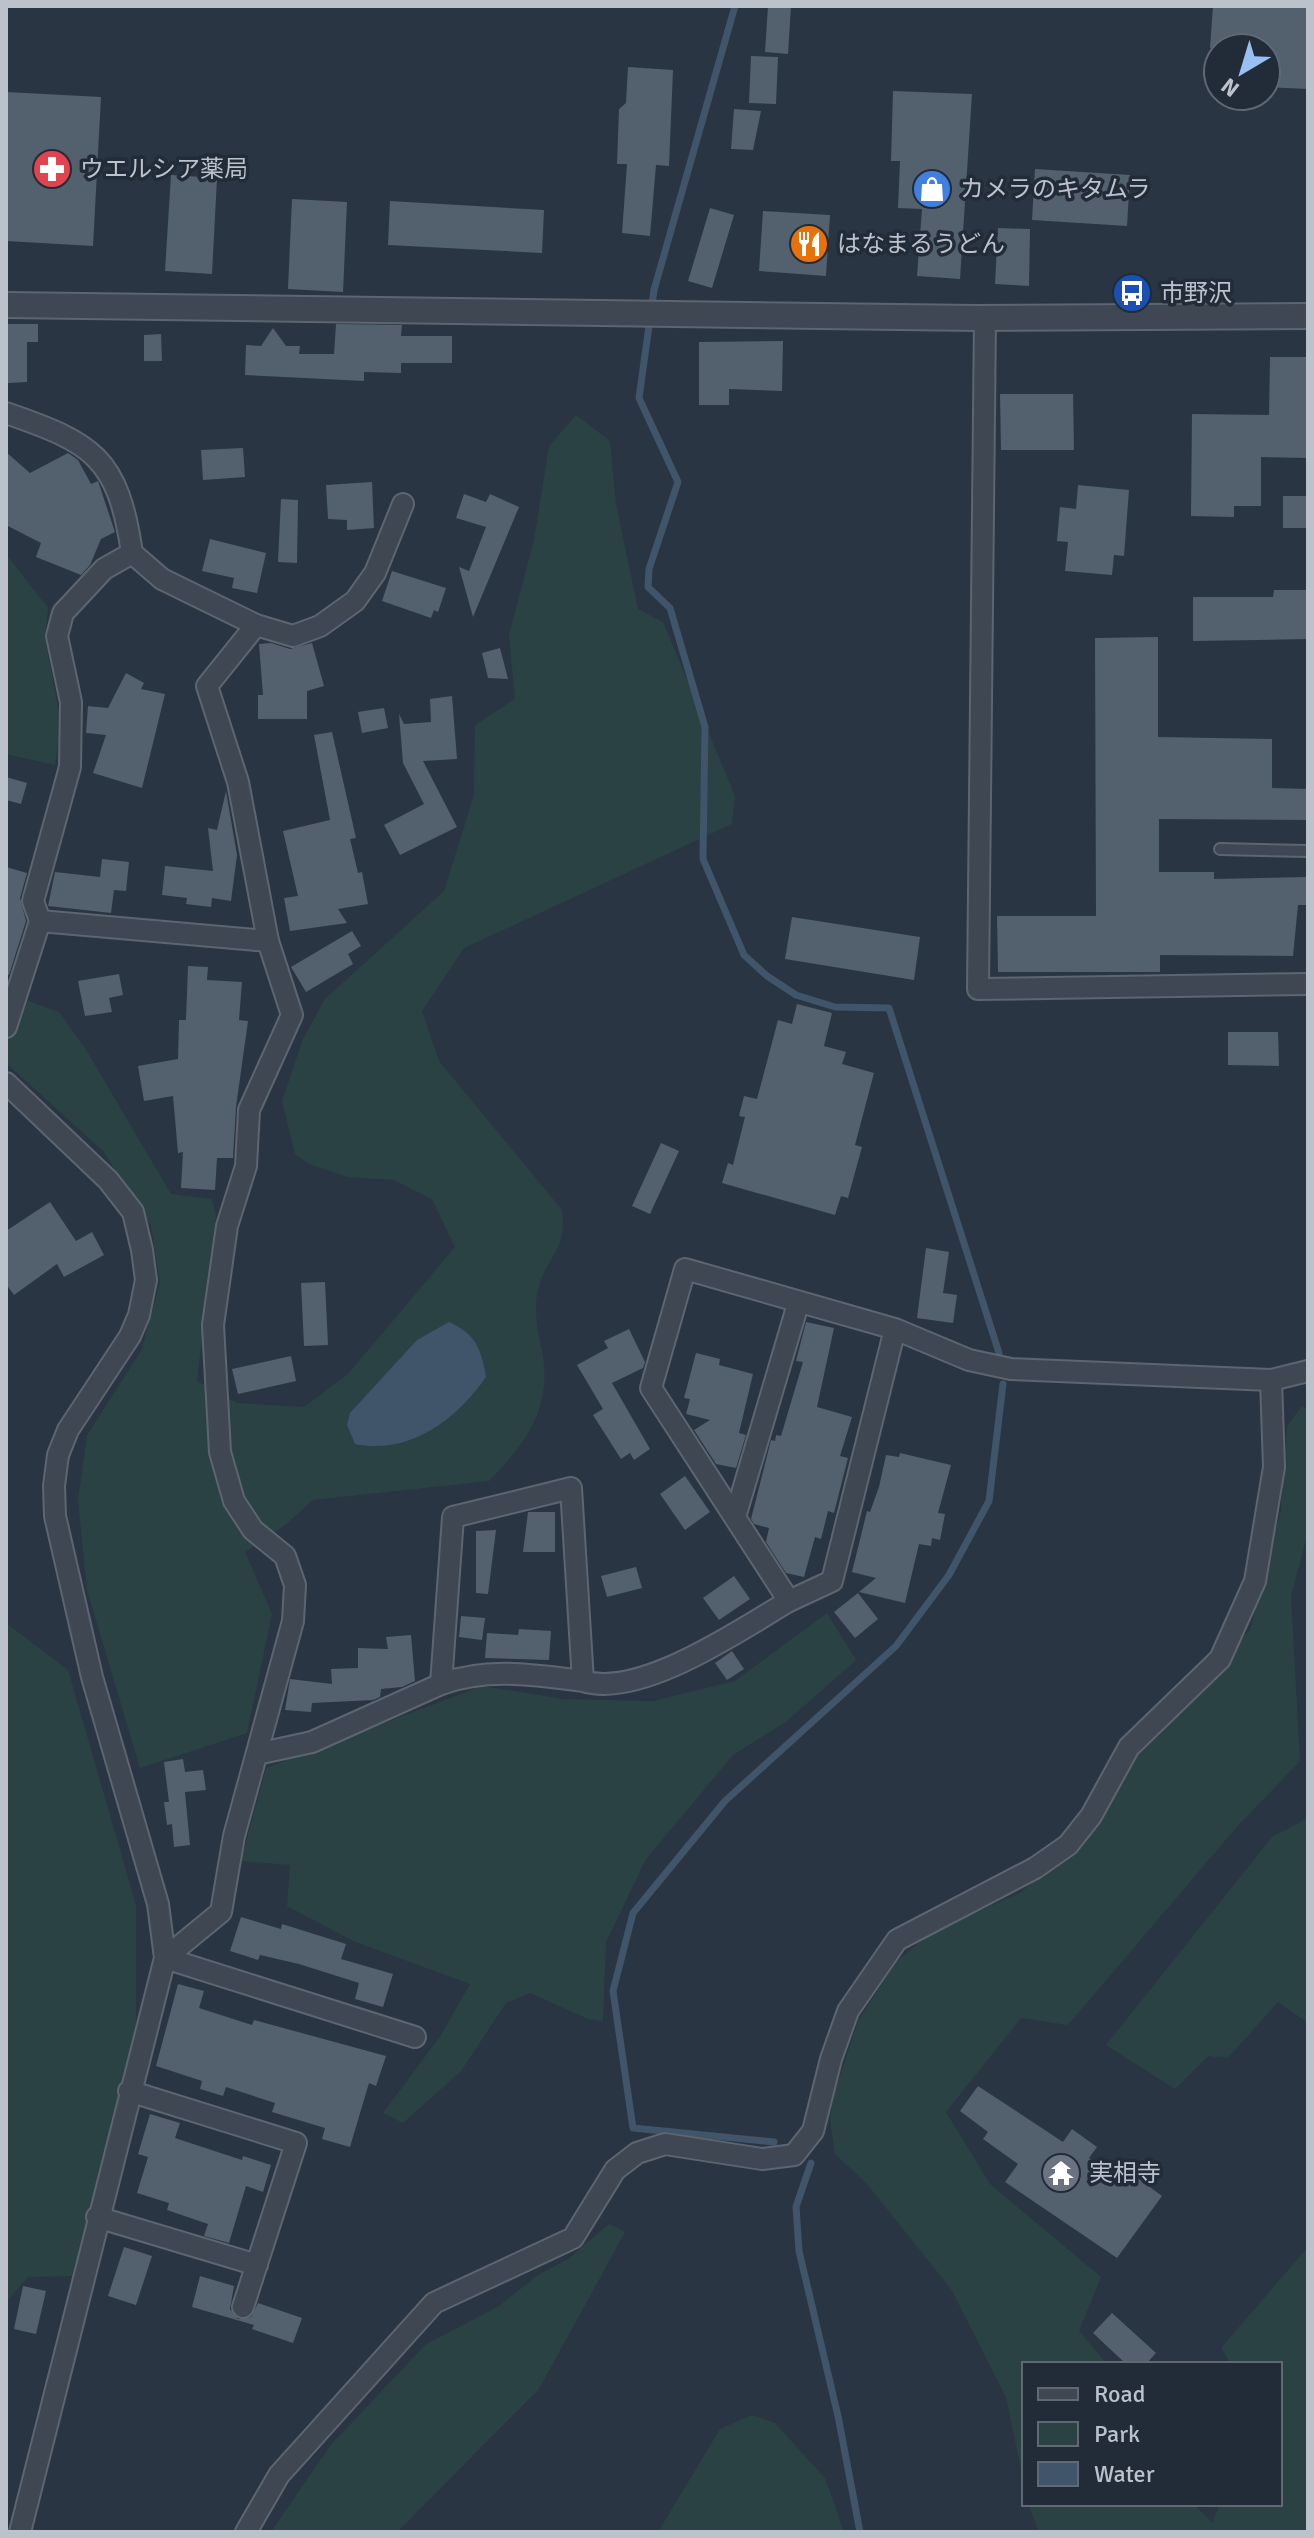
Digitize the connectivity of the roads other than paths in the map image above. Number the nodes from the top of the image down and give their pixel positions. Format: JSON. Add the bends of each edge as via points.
{"nodes":[{"id":1,"x":6,"y":305,"type":"edge"},
{"id":2,"x":1308,"y":316,"type":"edge"},
{"id":3,"x":985,"y":318,"type":"junction"},
{"id":4,"x":6,"y":413,"type":"edge"},
{"id":5,"x":403,"y":504,"type":"dead end"},
{"id":6,"x":132,"y":553,"type":"junction"},
{"id":7,"x":256,"y":625,"type":"junction"},
{"id":8,"x":1220,"y":849,"type":"dead end"},
{"id":9,"x":1308,"y":851,"type":"edge"},
{"id":10,"x":40,"y":921,"type":"junction"},
{"id":11,"x":268,"y":941,"type":"junction"},
{"id":12,"x":1308,"y":984,"type":"edge"},
{"id":13,"x":6,"y":1027,"type":"edge"},
{"id":14,"x":6,"y":1083,"type":"edge"},
{"id":15,"x":798,"y":1304,"type":"junction"},
{"id":16,"x":895,"y":1329,"type":"junction"},
{"id":17,"x":1308,"y":1371,"type":"edge"},
{"id":18,"x":1271,"y":1380,"type":"junction"},
{"id":19,"x":735,"y":1517,"type":"junction"},
{"id":20,"x":789,"y":1601,"type":"junction"},
{"id":21,"x":583,"y":1681,"type":"junction"},
{"id":22,"x":441,"y":1684,"type":"junction"},
{"id":23,"x":257,"y":1754,"type":"junction"},
{"id":24,"x":165,"y":1958,"type":"junction"},
{"id":25,"x":415,"y":2037,"type":"dead end"},
{"id":26,"x":129,"y":2091,"type":"junction"},
{"id":27,"x":97,"y":2217,"type":"junction"},
{"id":28,"x":257,"y":2265,"type":"junction"},
{"id":29,"x":243,"y":2307,"type":"dead end"},
{"id":30,"x":20,"y":2532,"type":"edge"},
{"id":31,"x":246,"y":2532,"type":"edge"}],
"edges":[{"from":1,"to":3,"type":"street"},
{"from":2,"to":3,"type":"street"},
{"from":3,"to":12,"type":"street","via":[[978,989]]},
{"from":4,"to":6,"type":"street","via":[[68,434],[89,450],[113,479]]},
{"from":5,"to":7,"type":"street","via":[[375,573],[355,601],[320,626],[293,636]]},
{"from":6,"to":7,"type":"street","via":[[162,579]]},
{"from":6,"to":10,"type":"street","via":[[104,569],[63,613],[60,625],[59,655],[71,702],[70,767],[33,901]]},
{"from":7,"to":11,"type":"street","via":[[207,686],[238,782]]},
{"from":8,"to":9,"type":"lane"},
{"from":10,"to":11,"type":"street"},
{"from":10,"to":13,"type":"street"},
{"from":11,"to":23,"type":"street","via":[[292,1015],[249,1110],[246,1166],[227,1226],[213,1325],[220,1452],[234,1501],[253,1530],[285,1556],[295,1585],[293,1621]]},
{"from":14,"to":24,"type":"street","via":[[108,1180],[133,1212],[142,1250],[146,1280],[139,1315],[68,1430],[54,1486],[55,1516],[92,1677],[158,1904]]},
{"from":15,"to":16,"type":"street"},
{"from":15,"to":19,"type":"street"},
{"from":15,"to":19,"type":"street","via":[[685,1269],[651,1388]]},
{"from":16,"to":18,"type":"street","via":[[969,1360],[1011,1369]]},
{"from":16,"to":20,"type":"street","via":[[832,1581]]},
{"from":17,"to":18,"type":"street"},
{"from":18,"to":31,"type":"street","via":[[1274,1467],[1255,1581],[1220,1659],[1129,1747],[1091,1816],[1068,1845],[1035,1868],[897,1940],[848,2011],[813,2131],[794,2155],[762,2159],[665,2144],[637,2153],[615,2170],[573,2238],[434,2303],[279,2475]]},
{"from":19,"to":20,"type":"street"},
{"from":20,"to":21,"type":"street","via":[[677,1664],[600,1686]]},
{"from":21,"to":22,"type":"street","via":[[501,1672]]},
{"from":21,"to":22,"type":"street","via":[[571,1488],[453,1517]]},
{"from":22,"to":23,"type":"street","via":[[312,1742]]},
{"from":23,"to":24,"type":"street","via":[[234,1836],[221,1912]]},
{"from":24,"to":25,"type":"street"},
{"from":24,"to":26,"type":"street"},
{"from":26,"to":27,"type":"street"},
{"from":26,"to":28,"type":"street","via":[[296,2143]]},
{"from":27,"to":28,"type":"street"},
{"from":27,"to":30,"type":"street"},
{"from":28,"to":29,"type":"street"}]}
